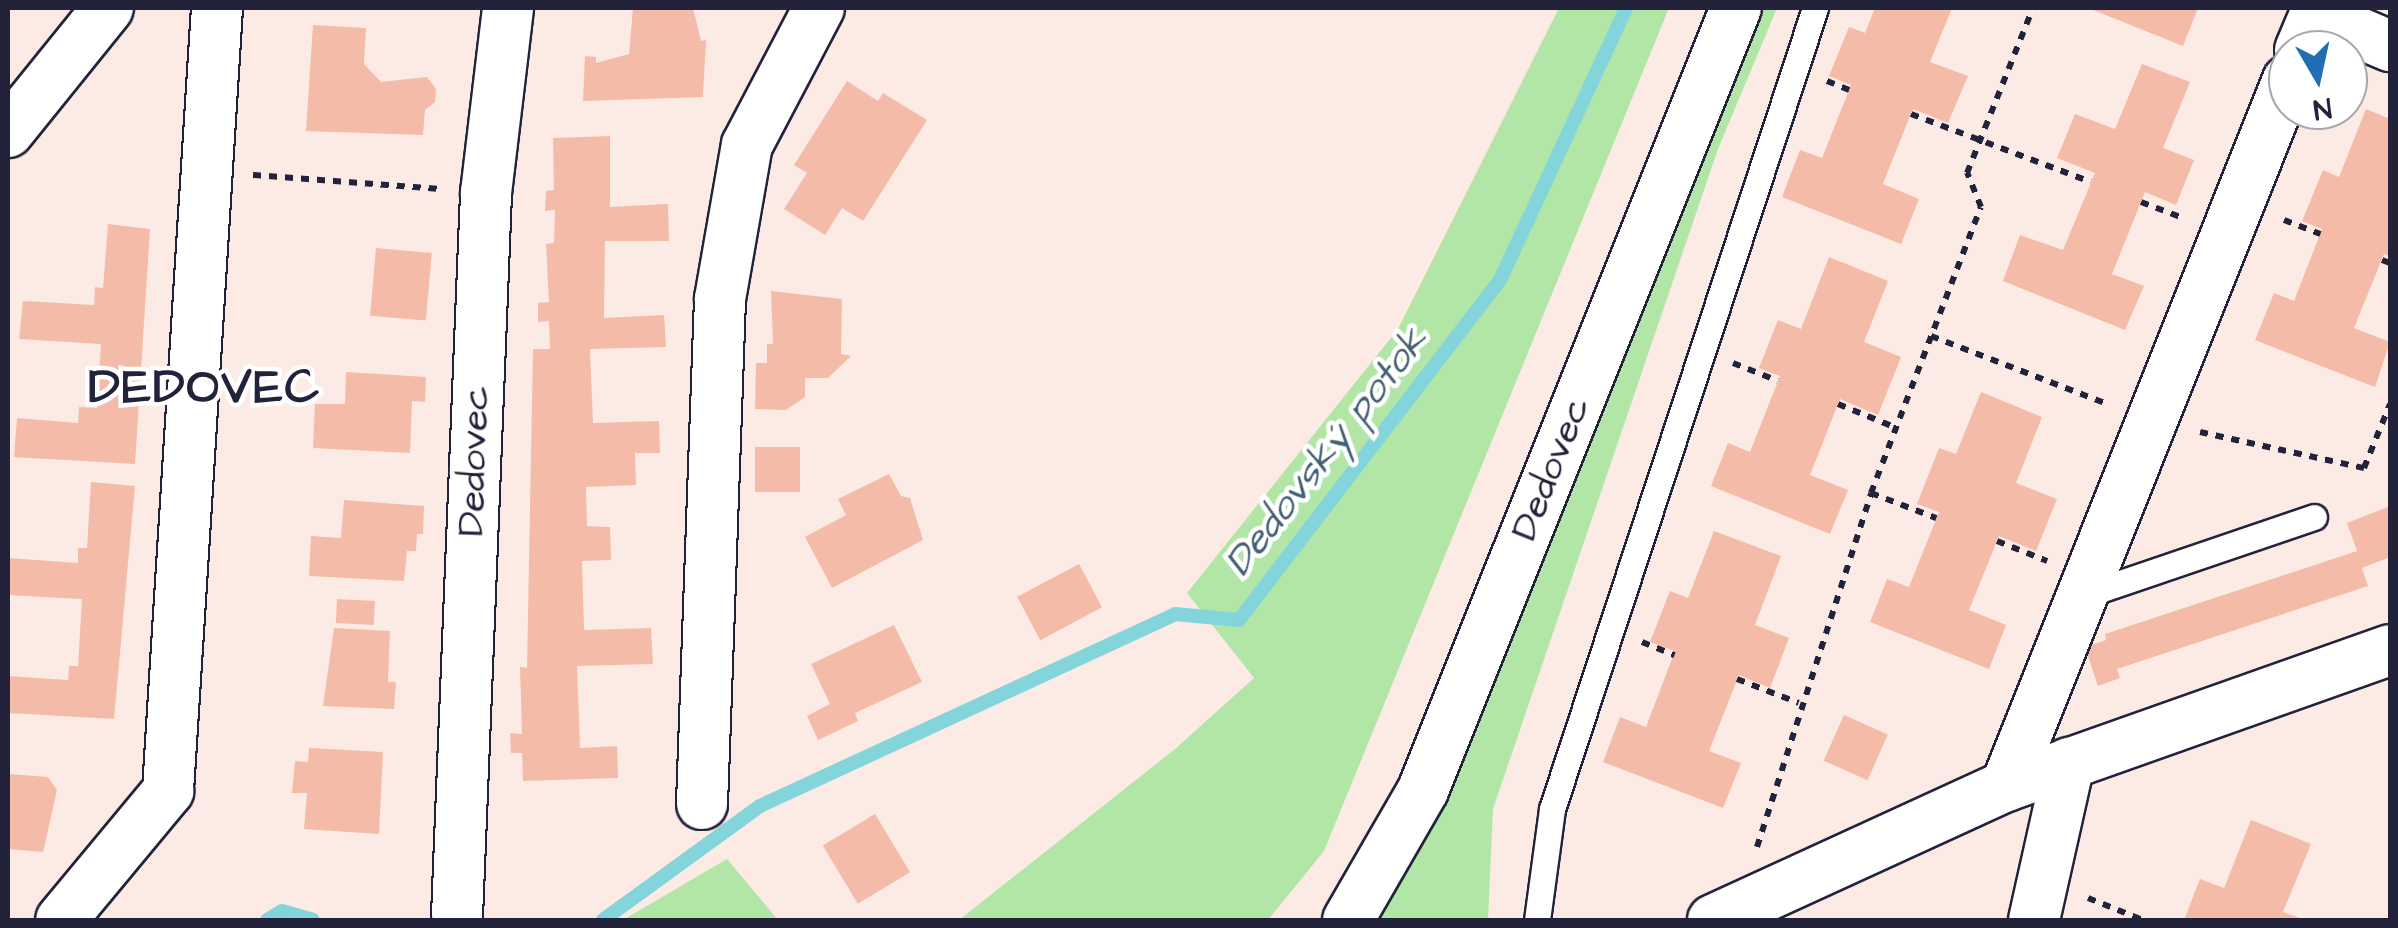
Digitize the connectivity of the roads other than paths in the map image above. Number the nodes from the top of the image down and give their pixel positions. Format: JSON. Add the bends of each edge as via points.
{"nodes":[{"id":1,"x":108,"y":8,"type":"edge"},
{"id":2,"x":217,"y":8,"type":"edge"},
{"id":3,"x":508,"y":8,"type":"edge"},
{"id":4,"x":819,"y":8,"type":"edge"},
{"id":5,"x":1736,"y":8,"type":"edge"},
{"id":6,"x":1815,"y":8,"type":"edge"},
{"id":7,"x":2311,"y":24,"type":"edge"},
{"id":8,"x":2390,"y":46,"type":"edge"},
{"id":9,"x":2268,"y":130,"type":"edge"},
{"id":10,"x":8,"y":132,"type":"edge"},
{"id":11,"x":2314,"y":518,"type":"dead end"},
{"id":12,"x":2082,"y":596,"type":"junction"},
{"id":13,"x":2390,"y":650,"type":"edge"},
{"id":14,"x":2069,"y":763,"type":"junction"},
{"id":15,"x":2006,"y":786,"type":"junction"},
{"id":16,"x":702,"y":804,"type":"dead end"},
{"id":17,"x":2039,"y":900,"type":"edge"},
{"id":18,"x":1747,"y":910,"type":"edge"},
{"id":19,"x":457,"y":916,"type":"dead end"},
{"id":20,"x":61,"y":920,"type":"edge"},
{"id":21,"x":1348,"y":920,"type":"edge"},
{"id":22,"x":1537,"y":920,"type":"edge"}],
"edges":[{"from":1,"to":10,"type":"street"},
{"from":2,"to":20,"type":"street","via":[[168,790]]},
{"from":3,"to":19,"type":"street","name":"Dedovec","via":[[486,193]]},
{"from":4,"to":16,"type":"street","via":[[747,145],[720,299]]},
{"from":5,"to":21,"type":"street","name":"Dedovec","via":[[1424,790]]},
{"from":6,"to":22,"type":"lane","via":[[1552,809]]},
{"from":7,"to":8,"type":"street"},
{"from":9,"to":12,"type":"street"},
{"from":11,"to":12,"type":"lane"},
{"from":12,"to":15,"type":"street"},
{"from":13,"to":14,"type":"street"},
{"from":14,"to":15,"type":"street"},
{"from":14,"to":17,"type":"street"},
{"from":15,"to":18,"type":"street"}]}
